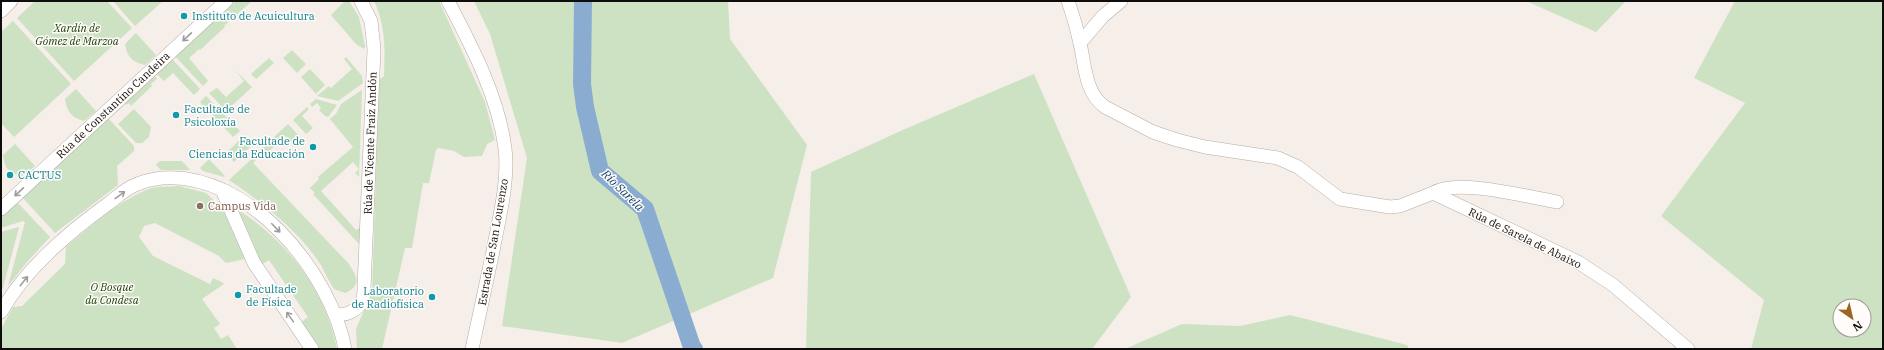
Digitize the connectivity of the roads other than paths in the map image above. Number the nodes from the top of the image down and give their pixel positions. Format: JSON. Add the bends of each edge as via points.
{"nodes":[{"id":1,"x":11,"y":1,"type":"edge"},
{"id":2,"x":226,"y":1,"type":"edge"},
{"id":3,"x":361,"y":1,"type":"edge"},
{"id":4,"x":448,"y":1,"type":"edge"},
{"id":5,"x":1068,"y":1,"type":"edge"},
{"id":6,"x":1121,"y":1,"type":"edge"},
{"id":7,"x":1,"y":11,"type":"edge"},
{"id":8,"x":1080,"y":43,"type":"junction"},
{"id":9,"x":222,"y":190,"type":"junction"},
{"id":10,"x":1433,"y":193,"type":"junction"},
{"id":11,"x":1557,"y":202,"type":"dead end"},
{"id":12,"x":1,"y":209,"type":"edge"},
{"id":13,"x":363,"y":294,"type":"junction"},
{"id":14,"x":3,"y":305,"type":"edge"},
{"id":15,"x":335,"y":314,"type":"junction"},
{"id":16,"x":344,"y":347,"type":"edge"},
{"id":17,"x":312,"y":349,"type":"edge"},
{"id":18,"x":472,"y":349,"type":"edge"},
{"id":19,"x":1688,"y":349,"type":"edge"}],
"edges":[{"from":1,"to":7,"type":"street"},
{"from":2,"to":12,"type":"street","name":"Rúa de Constantino Candeira","one_way":true},
{"from":3,"to":13,"type":"street","name":"Rúa de Vicente Fraiz Andón","via":[[371,21],[374,49]]},
{"from":4,"to":18,"type":"street","name":"Estrada de San Lourenzo","via":[[487,84],[505,149],[506,175]]},
{"from":5,"to":8,"type":"street"},
{"from":6,"to":8,"type":"street","via":[[1103,16]]},
{"from":8,"to":10,"type":"street","via":[[1088,83],[1098,102],[1153,132],[1198,146],[1278,158],[1298,167],[1340,199],[1390,207],[1400,206]]},
{"from":14,"to":9,"type":"street","one_way":true,"via":[[34,268],[85,220],[133,186],[162,178],[180,178],[195,180]]},
{"from":9,"to":15,"type":"street","one_way":true,"via":[[240,199],[266,218],[293,246],[315,275]]},
{"from":17,"to":9,"type":"street","one_way":true,"via":[[254,263]]},
{"from":10,"to":11,"type":"street","via":[[1450,188],[1472,188]]},
{"from":10,"to":19,"type":"street","name":"Rúa de Sarela de Abaixo","via":[[1578,262],[1613,285]]},
{"from":13,"to":15,"type":"street"},
{"from":13,"to":16,"type":"street","name":"Rúa de Vicente Fraiz Andón","via":[[348,327]]},
{"from":15,"to":16,"type":"street"}]}
